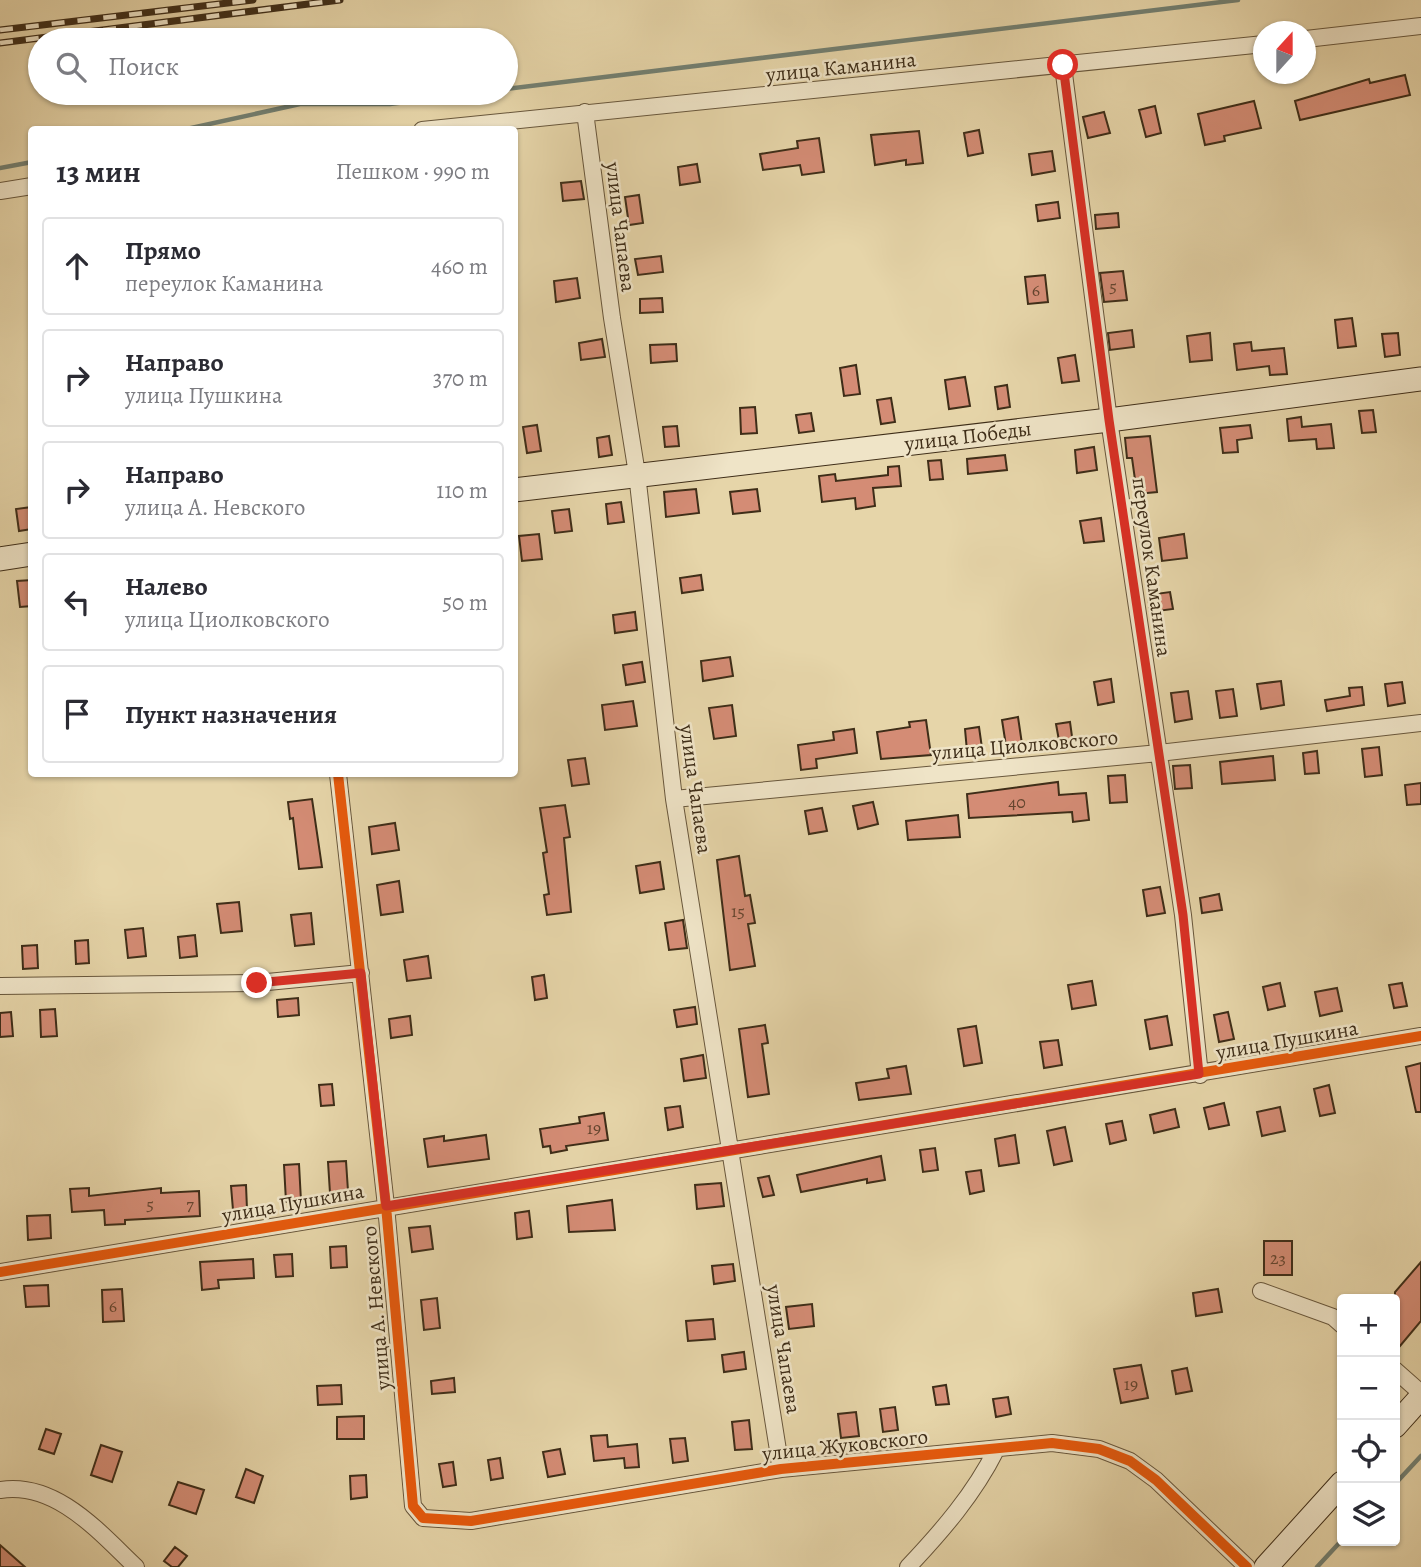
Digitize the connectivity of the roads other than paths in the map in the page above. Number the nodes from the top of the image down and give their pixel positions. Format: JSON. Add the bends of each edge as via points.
{"nodes":[{"id":1,"x":1421,"y":26,"type":"edge"},
{"id":2,"x":1316,"y":38,"type":"edge"},
{"id":3,"x":1253,"y":45,"type":"edge"},
{"id":4,"x":1063,"y":65,"type":"junction"},
{"id":5,"x":585,"y":113,"type":"junction"},
{"id":6,"x":460,"y":126,"type":"edge"},
{"id":7,"x":28,"y":187,"type":"edge"},
{"id":8,"x":0,"y":191,"type":"edge"},
{"id":9,"x":1421,"y":379,"type":"edge"},
{"id":10,"x":1109,"y":420,"type":"junction"},
{"id":11,"x":637,"y":474,"type":"junction"},
{"id":12,"x":518,"y":489,"type":"edge"},
{"id":13,"x":28,"y":555,"type":"edge"},
{"id":14,"x":0,"y":559,"type":"edge"},
{"id":15,"x":1421,"y":723,"type":"edge"},
{"id":16,"x":1159,"y":753,"type":"junction"},
{"id":17,"x":338,"y":777,"type":"edge"},
{"id":18,"x":674,"y":799,"type":"junction"},
{"id":19,"x":361,"y":973,"type":"junction"},
{"id":20,"x":0,"y":986,"type":"edge"},
{"id":21,"x":1421,"y":1036,"type":"edge"},
{"id":22,"x":1199,"y":1074,"type":"junction"},
{"id":23,"x":732,"y":1150,"type":"junction"},
{"id":24,"x":386,"y":1206,"type":"junction"},
{"id":25,"x":0,"y":1272,"type":"edge"},
{"id":26,"x":1261,"y":1291,"type":"dead end"},
{"id":27,"x":1337,"y":1321,"type":"edge"},
{"id":28,"x":1400,"y":1375,"type":"edge"},
{"id":29,"x":1421,"y":1395,"type":"edge"},
{"id":30,"x":1400,"y":1420,"type":"edge"},
{"id":31,"x":996,"y":1450,"type":"junction"},
{"id":32,"x":781,"y":1469,"type":"junction"},
{"id":33,"x":1337,"y":1489,"type":"edge"},
{"id":34,"x":0,"y":1490,"type":"edge"},
{"id":35,"x":413,"y":1506,"type":"joint"},
{"id":36,"x":136,"y":1567,"type":"edge"},
{"id":37,"x":908,"y":1567,"type":"edge"},
{"id":38,"x":1247,"y":1567,"type":"edge"},
{"id":39,"x":1266,"y":1567,"type":"edge"}],
"edges":[{"from":1,"to":2,"type":"street"},
{"from":3,"to":4,"type":"street","name":"улица Каманина"},
{"from":4,"to":5,"type":"street","name":"улица Каманина"},
{"from":4,"to":10,"type":"street","name":"переулок Каманина"},
{"from":5,"to":6,"type":"street","name":"улица Каманина"},
{"from":5,"to":11,"type":"street","name":"улица Чапаева"},
{"from":7,"to":8,"type":"street"},
{"from":9,"to":10,"type":"street","name":"улица Победы"},
{"from":10,"to":11,"type":"street","name":"улица Победы"},
{"from":10,"to":16,"type":"street","name":"переулок Каманина"},
{"from":11,"to":12,"type":"street","name":"улица Победы"},
{"from":11,"to":18,"type":"street","name":"улица Чапаева"},
{"from":13,"to":14,"type":"street"},
{"from":15,"to":16,"type":"street","name":"улица Циолковского"},
{"from":16,"to":18,"type":"street","name":"улица Циолковского"},
{"from":16,"to":22,"type":"street","name":"переулок Каманина","via":[[1183,915]]},
{"from":17,"to":19,"type":"street","name":"улица А. Невского"},
{"from":18,"to":23,"type":"street","name":"улица Чапаева"},
{"from":19,"to":20,"type":"street","via":[[257,983]]},
{"from":19,"to":24,"type":"street","name":"улица А. Невского"},
{"from":21,"to":22,"type":"street","name":"улица Пушкина"},
{"from":22,"to":23,"type":"street","name":"улица Пушкина"},
{"from":23,"to":24,"type":"street","name":"улица Пушкина"},
{"from":23,"to":32,"type":"street","name":"улица Чапаева"},
{"from":24,"to":25,"type":"street","name":"улица Пушкина"},
{"from":24,"to":35,"type":"street","name":"улица А. Невского"},
{"from":26,"to":27,"type":"street"},
{"from":28,"to":29,"type":"street"},
{"from":29,"to":30,"type":"street"},
{"from":31,"to":32,"type":"street","name":"улица Жуковского"},
{"from":31,"to":37,"type":"street","via":[[982,1478]]},
{"from":31,"to":38,"type":"street","name":"улица Жуковского","via":[[1052,1443],[1099,1449],[1130,1461]]},
{"from":32,"to":35,"type":"street","name":"улица Жуковского","via":[[471,1521],[423,1518]]},
{"from":33,"to":39,"type":"street"},
{"from":34,"to":36,"type":"street","via":[[14,1488],[62,1501]]}]}
